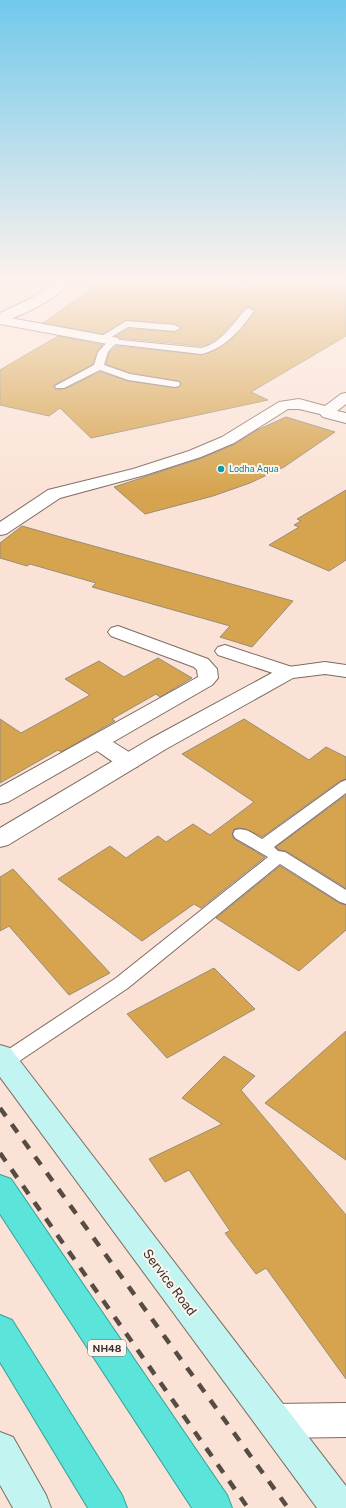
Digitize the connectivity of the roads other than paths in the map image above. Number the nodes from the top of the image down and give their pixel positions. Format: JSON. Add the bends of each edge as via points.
{"nodes":[{"id":1,"x":103,"y":350,"type":"edge"},
{"id":2,"x":99,"y":366,"type":"junction"},
{"id":3,"x":175,"y":384,"type":"dead end"},
{"id":4,"x":60,"y":386,"type":"dead end"},
{"id":5,"x":346,"y":397,"type":"edge"},
{"id":6,"x":326,"y":411,"type":"junction"},
{"id":7,"x":346,"y":418,"type":"edge"},
{"id":8,"x":0,"y":530,"type":"edge"},
{"id":9,"x":118,"y":632,"type":"dead end"},
{"id":10,"x":225,"y":651,"type":"dead end"},
{"id":11,"x":344,"y":668,"type":"edge"},
{"id":12,"x":288,"y":672,"type":"junction"},
{"id":13,"x":98,"y":742,"type":"junction"},
{"id":14,"x":129,"y":762,"type":"junction"},
{"id":15,"x":346,"y":785,"type":"edge"},
{"id":16,"x":0,"y":797,"type":"edge"},
{"id":17,"x":241,"y":834,"type":"dead end"},
{"id":18,"x":0,"y":839,"type":"edge"},
{"id":19,"x":263,"y":847,"type":"junction"},
{"id":20,"x":279,"y":856,"type":"junction"},
{"id":21,"x":346,"y":898,"type":"edge"},
{"id":22,"x":2,"y":1058,"type":"edge"},
{"id":23,"x":0,"y":1188,"type":"edge"},
{"id":24,"x":0,"y":1331,"type":"edge"},
{"id":25,"x":346,"y":1420,"type":"edge"},
{"id":26,"x":274,"y":1421,"type":"junction"},
{"id":27,"x":0,"y":1450,"type":"edge"},
{"id":28,"x":33,"y":1508,"type":"edge"},
{"id":29,"x":109,"y":1508,"type":"edge"},
{"id":30,"x":214,"y":1508,"type":"edge"},
{"id":31,"x":340,"y":1508,"type":"edge"}],
"edges":[{"from":1,"to":2,"type":"lane"},
{"from":2,"to":3,"type":"lane","via":[[128,377]]},
{"from":2,"to":4,"type":"lane"},
{"from":5,"to":6,"type":"street"},
{"from":6,"to":7,"type":"street","via":[[328,414]]},
{"from":6,"to":8,"type":"street","via":[[299,404],[284,405],[228,440],[195,454],[139,472],[54,494]]},
{"from":9,"to":13,"type":"street","via":[[201,663],[207,668],[208,678]]},
{"from":10,"to":12,"type":"street"},
{"from":11,"to":12,"type":"street","via":[[315,668]]},
{"from":12,"to":14,"type":"street"},
{"from":13,"to":14,"type":"street"},
{"from":13,"to":16,"type":"street"},
{"from":14,"to":18,"type":"street"},
{"from":15,"to":19,"type":"lane"},
{"from":17,"to":19,"type":"lane"},
{"from":19,"to":20,"type":"lane"},
{"from":20,"to":21,"type":"lane"},
{"from":20,"to":22,"type":"lane","via":[[122,983]]},
{"from":22,"to":26,"type":"main road","name":"Service Road"},
{"from":23,"to":30,"type":"highway","number":"NH48"},
{"from":24,"to":29,"type":"highway"},
{"from":25,"to":26,"type":"street"},
{"from":26,"to":31,"type":"main road","name":"Service Road"},
{"from":27,"to":28,"type":"main road"}]}
